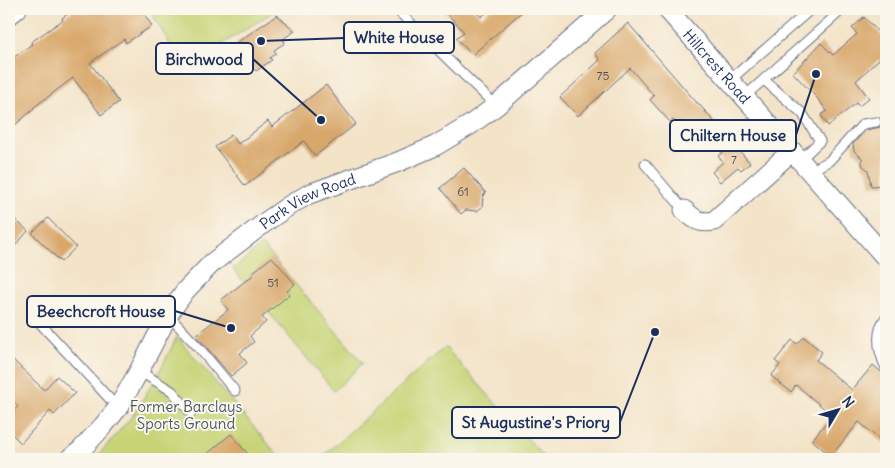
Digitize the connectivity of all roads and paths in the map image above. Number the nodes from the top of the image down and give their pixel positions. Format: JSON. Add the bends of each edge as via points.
{"nodes":[{"id":1,"x":17,"y":9,"type":"edge"},
{"id":2,"x":396,"y":9,"type":"edge"},
{"id":3,"x":607,"y":9,"type":"edge"},
{"id":4,"x":667,"y":9,"type":"edge"},
{"id":5,"x":811,"y":9,"type":"edge"},
{"id":6,"x":843,"y":9,"type":"edge"},
{"id":7,"x":9,"y":15,"type":"edge"},
{"id":8,"x":730,"y":80,"type":"junction"},
{"id":9,"x":764,"y":80,"type":"junction"},
{"id":10,"x":744,"y":97,"type":"junction"},
{"id":11,"x":496,"y":106,"type":"junction"},
{"id":12,"x":876,"y":122,"type":"dead end"},
{"id":13,"x":801,"y":161,"type":"junction"},
{"id":14,"x":645,"y":164,"type":"dead end"},
{"id":15,"x":684,"y":210,"type":"joint"},
{"id":16,"x":886,"y":258,"type":"edge"},
{"id":17,"x":168,"y":314,"type":"junction"},
{"id":18,"x":886,"y":317,"type":"edge"},
{"id":19,"x":37,"y":320,"type":"dead end"},
{"id":20,"x":886,"y":368,"type":"edge"},
{"id":21,"x":139,"y":371,"type":"junction"},
{"id":22,"x":235,"y":391,"type":"dead end"},
{"id":23,"x":118,"y":408,"type":"junction"},
{"id":24,"x":191,"y":413,"type":"dead end"},
{"id":25,"x":70,"y":459,"type":"edge"}],
"edges":[{"from":1,"to":7,"type":"street"},
{"from":2,"to":11,"type":"lane"},
{"from":3,"to":11,"type":"street","name":"Park View Road"},
{"from":4,"to":8,"type":"street","name":"Hillcrest Road"},
{"from":5,"to":8,"type":"lane"},
{"from":6,"to":9,"type":"lane"},
{"from":8,"to":10,"type":"street","name":"Hillcrest Road"},
{"from":9,"to":10,"type":"lane"},
{"from":9,"to":13,"type":"lane","via":[[802,113],[820,141]]},
{"from":10,"to":13,"type":"street","name":"Hillcrest Road"},
{"from":11,"to":17,"type":"street","name":"Park View Road","via":[[435,146],[309,194],[290,205],[212,263]]},
{"from":12,"to":13,"type":"lane","via":[[863,124],[829,161]]},
{"from":13,"to":15,"type":"street","via":[[714,221],[698,221]]},
{"from":13,"to":16,"type":"street","name":"Hillcrest Road"},
{"from":14,"to":15,"type":"lane"},
{"from":17,"to":21,"type":"street","name":"Park View Road"},
{"from":17,"to":22,"type":"lane"},
{"from":18,"to":20,"type":"lane","via":[[879,336]]},
{"from":19,"to":23,"type":"lane"},
{"from":21,"to":23,"type":"street","name":"Park View Road"},
{"from":21,"to":24,"type":"lane","via":[[172,391]]},
{"from":23,"to":25,"type":"street","name":"Park View Road"}]}
